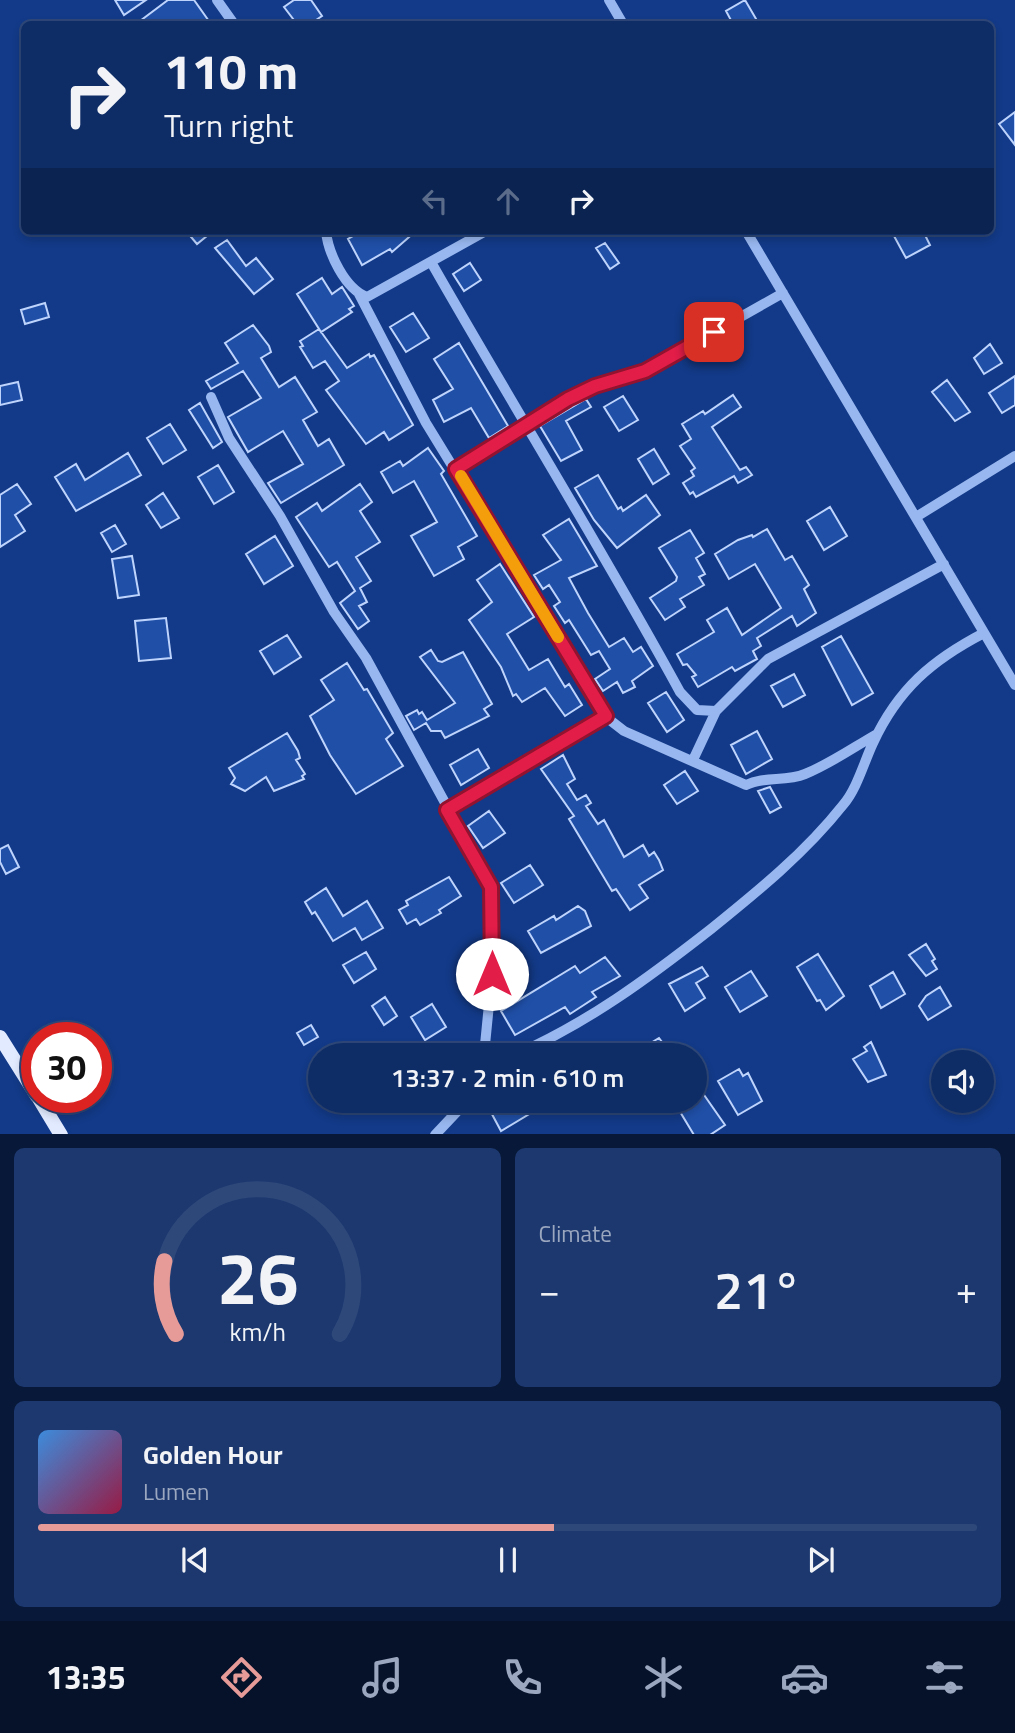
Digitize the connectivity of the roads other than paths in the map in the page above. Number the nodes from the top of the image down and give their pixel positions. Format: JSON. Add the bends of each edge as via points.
{"nodes":[{"id":1,"x":217,"y":0,"type":"edge"},
{"id":2,"x":609,"y":0,"type":"edge"},
{"id":3,"x":232,"y":21,"type":"edge"},
{"id":4,"x":621,"y":21,"type":"edge"},
{"id":5,"x":326,"y":235,"type":"edge"},
{"id":6,"x":479,"y":235,"type":"edge"},
{"id":7,"x":748,"y":235,"type":"edge"},
{"id":8,"x":431,"y":262,"type":"junction"},
{"id":9,"x":783,"y":293,"type":"junction"},
{"id":10,"x":359,"y":294,"type":"junction"},
{"id":11,"x":211,"y":397,"type":"dead end"},
{"id":12,"x":525,"y":427,"type":"junction"},
{"id":13,"x":1015,"y":456,"type":"edge"},
{"id":14,"x":456,"y":469,"type":"junction"},
{"id":15,"x":916,"y":517,"type":"junction"},
{"id":16,"x":944,"y":564,"type":"junction"},
{"id":17,"x":984,"y":634,"type":"junction"},
{"id":18,"x":1015,"y":685,"type":"edge"},
{"id":19,"x":716,"y":712,"type":"junction"},
{"id":20,"x":606,"y":716,"type":"junction"},
{"id":21,"x":877,"y":734,"type":"junction"},
{"id":22,"x":693,"y":760,"type":"junction"},
{"id":23,"x":447,"y":810,"type":"junction"},
{"id":24,"x":0,"y":1037,"type":"edge"},
{"id":25,"x":485,"y":1043,"type":"edge"},
{"id":26,"x":542,"y":1043,"type":"edge"},
{"id":27,"x":21,"y":1071,"type":"edge"},
{"id":28,"x":47,"y":1113,"type":"edge"},
{"id":29,"x":456,"y":1113,"type":"edge"},
{"id":30,"x":60,"y":1134,"type":"edge"},
{"id":31,"x":436,"y":1134,"type":"edge"}],
"edges":[{"from":1,"to":3,"type":"street"},
{"from":2,"to":4,"type":"street"},
{"from":5,"to":10,"type":"street","via":[[342,272]]},
{"from":6,"to":8,"type":"street"},
{"from":7,"to":9,"type":"street"},
{"from":8,"to":10,"type":"street","via":[[381,291],[367,297]]},
{"from":8,"to":12,"type":"street"},
{"from":9,"to":12,"type":"street","via":[[645,371],[595,386]]},
{"from":9,"to":15,"type":"street"},
{"from":10,"to":14,"type":"street","via":[[426,423]]},
{"from":11,"to":23,"type":"street","via":[[229,438],[366,658]]},
{"from":12,"to":14,"type":"street"},
{"from":12,"to":19,"type":"street","via":[[602,550],[680,692],[697,710]]},
{"from":13,"to":15,"type":"street"},
{"from":14,"to":20,"type":"street"},
{"from":15,"to":16,"type":"street"},
{"from":16,"to":17,"type":"street"},
{"from":16,"to":19,"type":"street","via":[[768,659]]},
{"from":17,"to":18,"type":"street"},
{"from":17,"to":21,"type":"street","via":[[948,652],[910,683]]},
{"from":19,"to":22,"type":"street"},
{"from":20,"to":22,"type":"street","via":[[624,731]]},
{"from":20,"to":23,"type":"street"},
{"from":21,"to":22,"type":"street","via":[[804,774],[758,779],[746,785]]},
{"from":21,"to":26,"type":"street","via":[[845,803],[778,875],[651,976],[567,1032]]},
{"from":23,"to":25,"type":"street","via":[[491,887],[492,974]]},
{"from":24,"to":27,"type":"main road"},
{"from":28,"to":30,"type":"main road"},
{"from":29,"to":31,"type":"street"}]}
